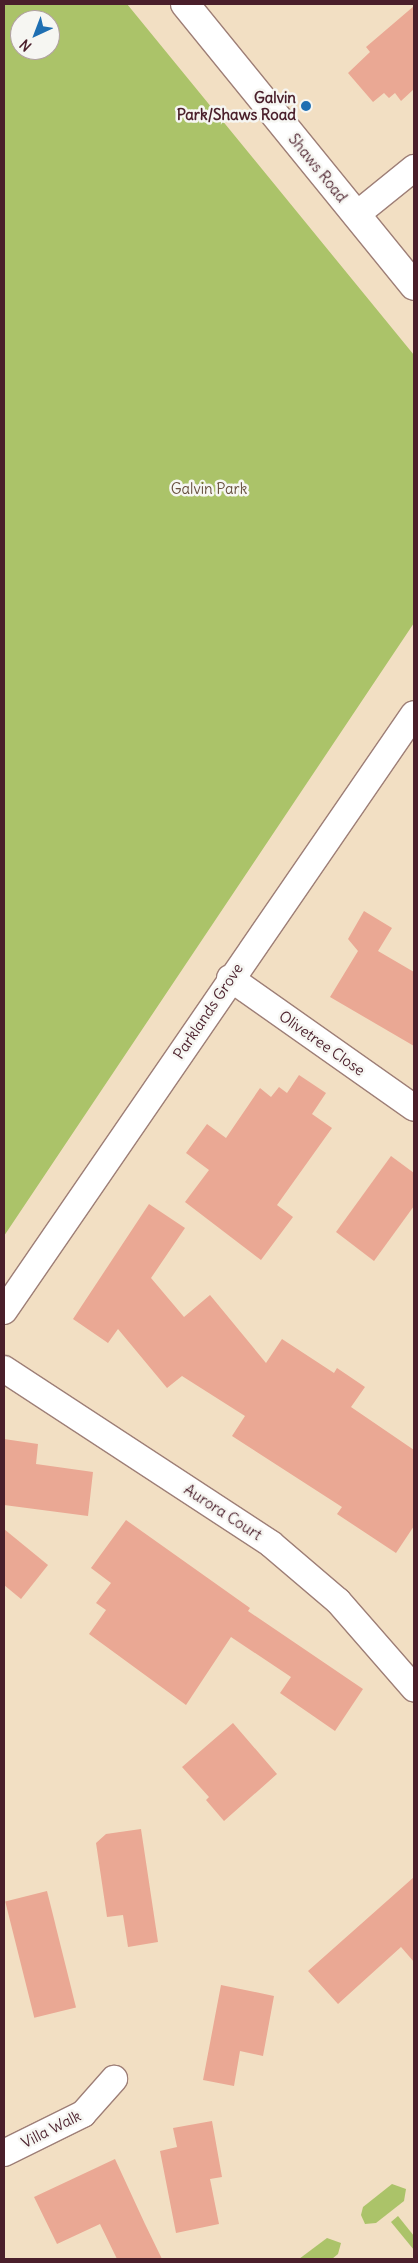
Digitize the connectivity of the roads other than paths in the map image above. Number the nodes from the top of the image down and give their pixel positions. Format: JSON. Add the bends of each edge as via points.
{"nodes":[{"id":1,"x":185,"y":4,"type":"edge"},
{"id":2,"x":414,"y":168,"type":"edge"},
{"id":3,"x":356,"y":215,"type":"junction"},
{"id":4,"x":414,"y":286,"type":"edge"},
{"id":5,"x":414,"y":714,"type":"edge"},
{"id":6,"x":230,"y":978,"type":"junction"},
{"id":7,"x":414,"y":1108,"type":"edge"},
{"id":8,"x":4,"y":1311,"type":"edge"},
{"id":9,"x":4,"y":1369,"type":"edge"},
{"id":10,"x":414,"y":1688,"type":"edge"},
{"id":11,"x":114,"y":2078,"type":"dead end"},
{"id":12,"x":4,"y":2152,"type":"edge"}],
"edges":[{"from":1,"to":3,"type":"street","name":"Shaws Road"},
{"from":2,"to":3,"type":"street"},
{"from":3,"to":4,"type":"street","name":"Shaws Road"},
{"from":5,"to":6,"type":"street","name":"Parklands Grove"},
{"from":6,"to":7,"type":"street","name":"Olivetree Close"},
{"from":6,"to":8,"type":"street","name":"Parklands Grove"},
{"from":9,"to":10,"type":"street","name":"Aurora Court","via":[[272,1544],[338,1601]]},
{"from":11,"to":12,"type":"street","name":"Villa Walk","via":[[83,2114]]}]}
